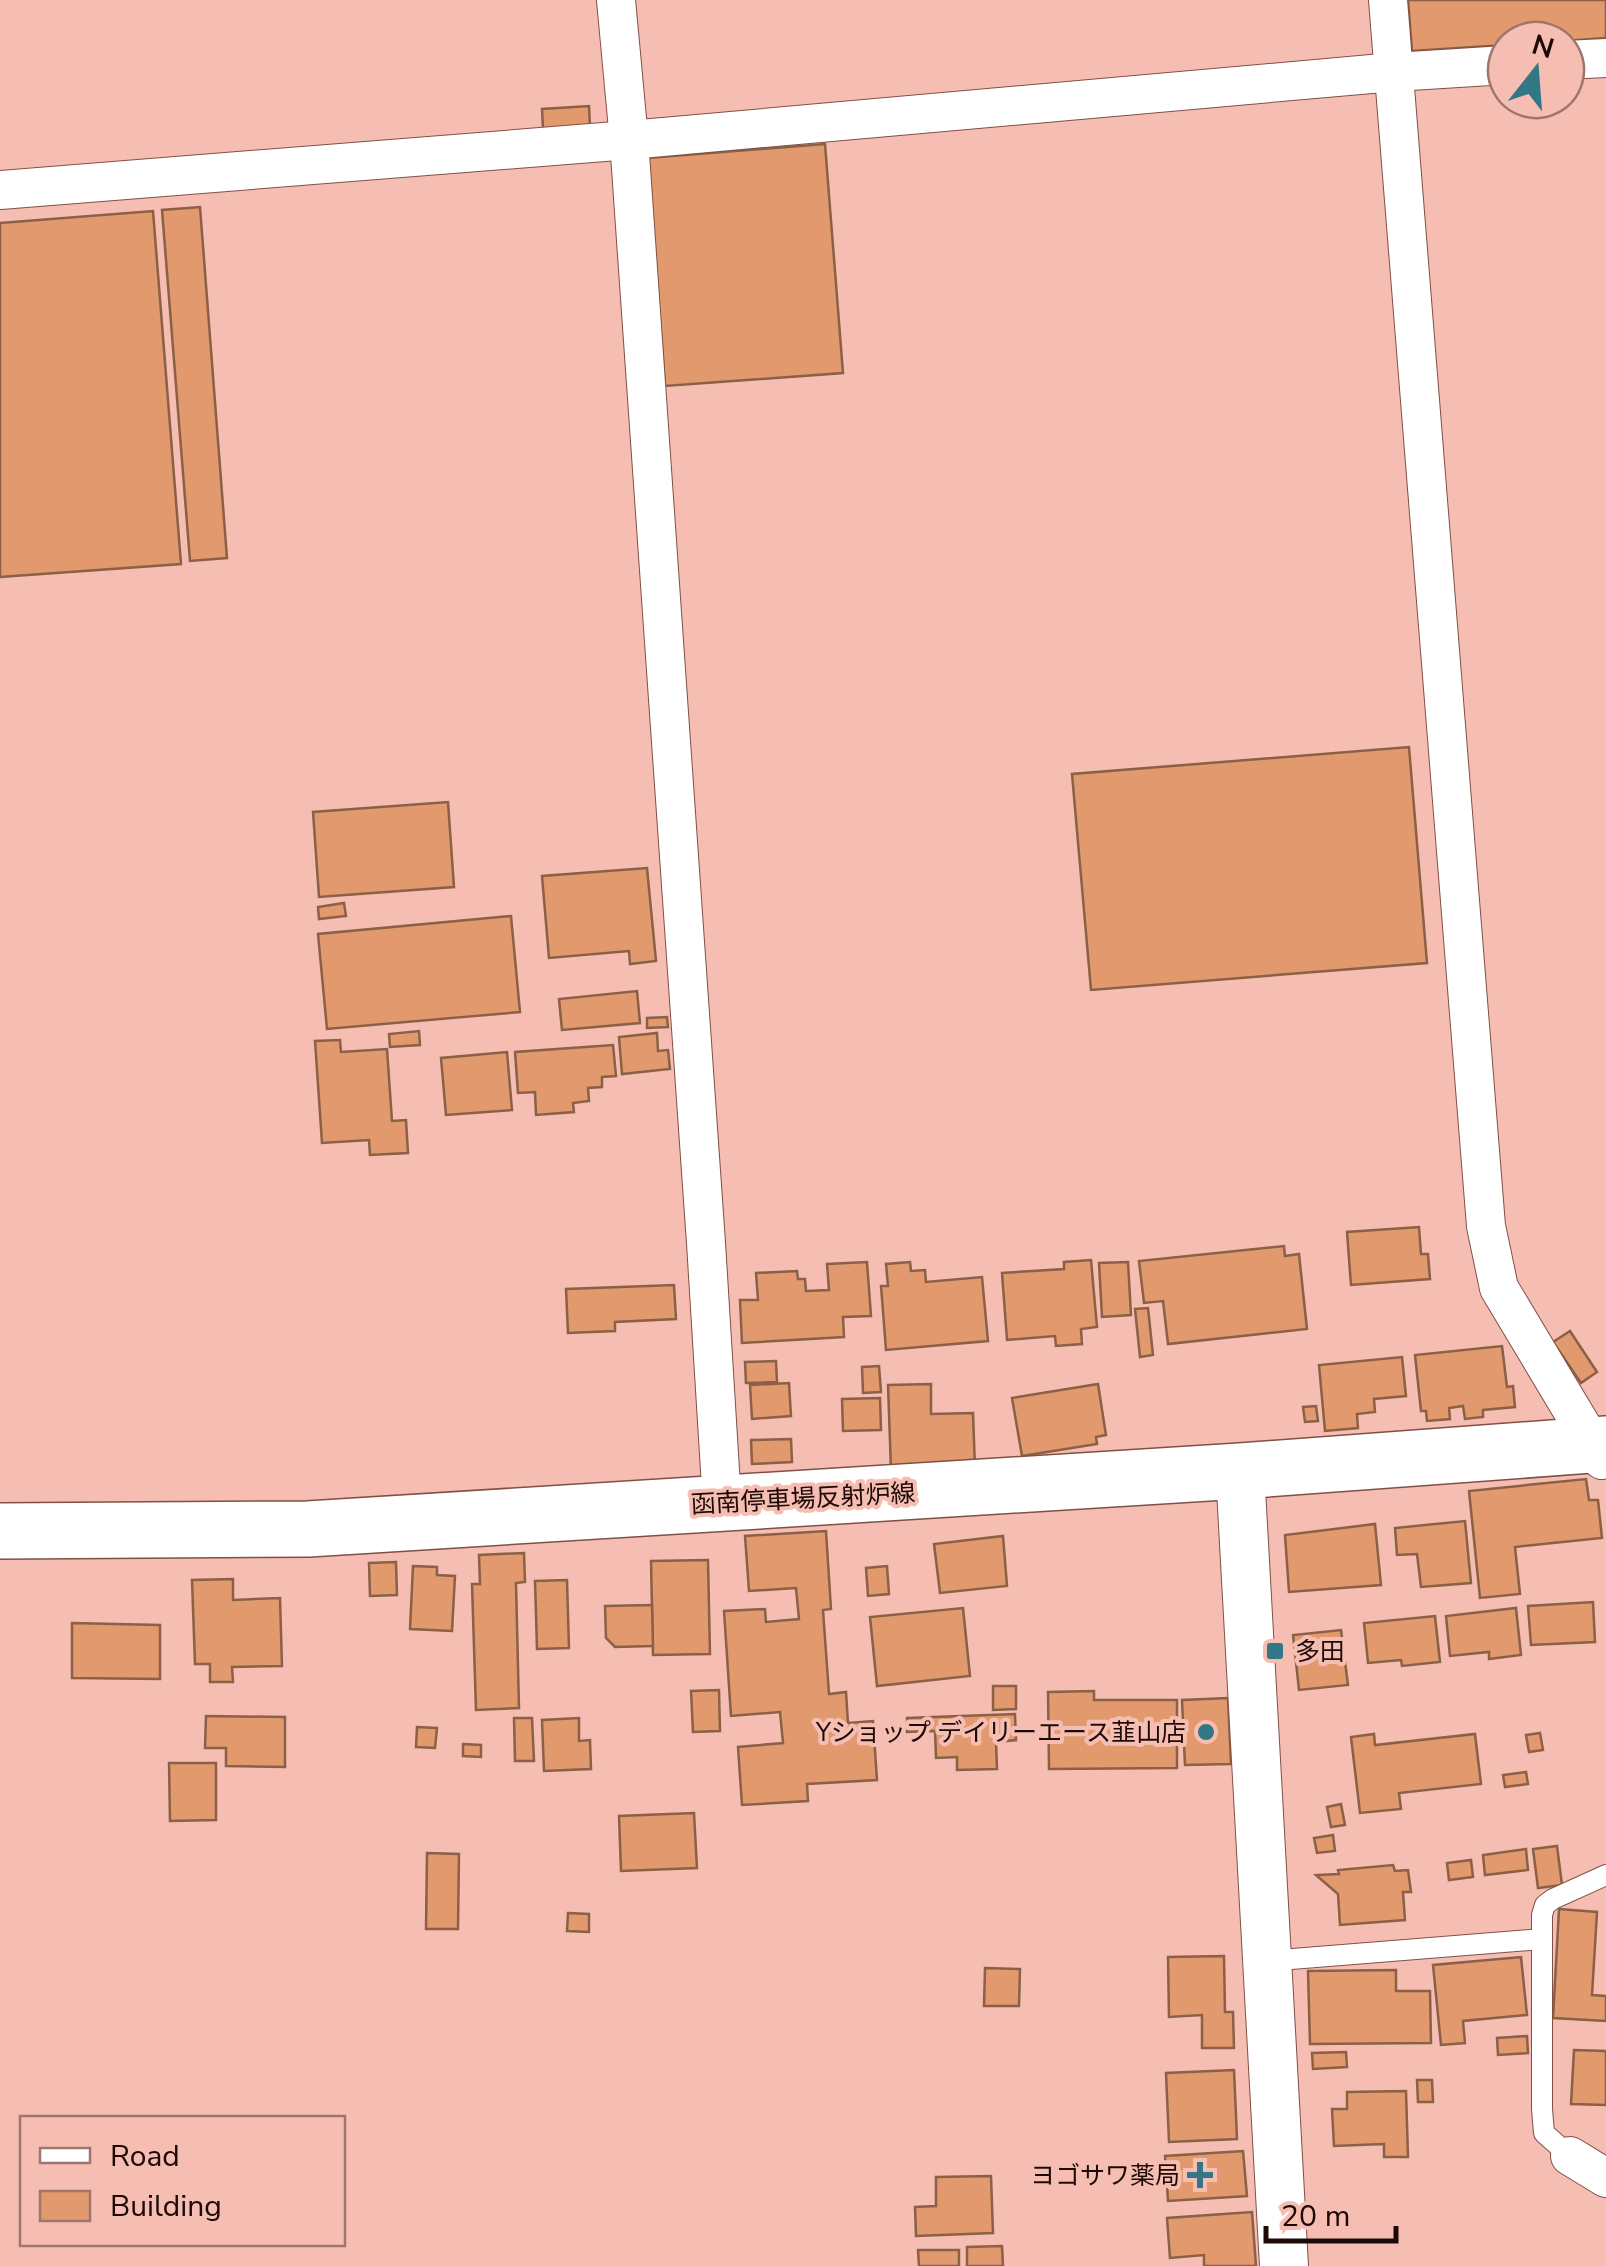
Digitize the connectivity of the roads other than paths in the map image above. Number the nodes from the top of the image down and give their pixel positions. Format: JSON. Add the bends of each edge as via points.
{"nodes":[{"id":1,"x":616,"y":0,"type":"edge"},
{"id":2,"x":1388,"y":0,"type":"edge"},
{"id":3,"x":1486,"y":65,"type":"edge"},
{"id":4,"x":1394,"y":72,"type":"junction"},
{"id":5,"x":629,"y":140,"type":"junction"},
{"id":6,"x":0,"y":190,"type":"edge"},
{"id":7,"x":1602,"y":1452,"type":"edge"},
{"id":8,"x":1240,"y":1472,"type":"junction"},
{"id":9,"x":722,"y":1503,"type":"junction"},
{"id":10,"x":0,"y":1531,"type":"edge"},
{"id":11,"x":1606,"y":1875,"type":"edge"},
{"id":12,"x":1542,"y":1939,"type":"junction"},
{"id":13,"x":1267,"y":1962,"type":"junction"},
{"id":14,"x":1570,"y":2156,"type":"joint"},
{"id":15,"x":1606,"y":2178,"type":"edge"},
{"id":16,"x":1284,"y":2266,"type":"edge"}],
"edges":[{"from":1,"to":5,"type":"street"},
{"from":2,"to":4,"type":"street"},
{"from":3,"to":4,"type":"street"},
{"from":4,"to":5,"type":"street"},
{"from":4,"to":7,"type":"street","via":[[1486,1226],[1499,1288]]},
{"from":5,"to":6,"type":"street"},
{"from":5,"to":9,"type":"street"},
{"from":7,"to":8,"type":"main road","name":"函南停車場反射炉線"},
{"from":8,"to":9,"type":"main road","name":"函南停車場反射炉線"},
{"from":8,"to":13,"type":"street"},
{"from":9,"to":10,"type":"main road","name":"函南停車場反射炉線","via":[[308,1529]]},
{"from":11,"to":12,"type":"lane","via":[[1546,1905]]},
{"from":12,"to":13,"type":"lane"},
{"from":12,"to":14,"type":"lane","via":[[1544,2133]]},
{"from":13,"to":16,"type":"street"},
{"from":14,"to":15,"type":"street"}]}
